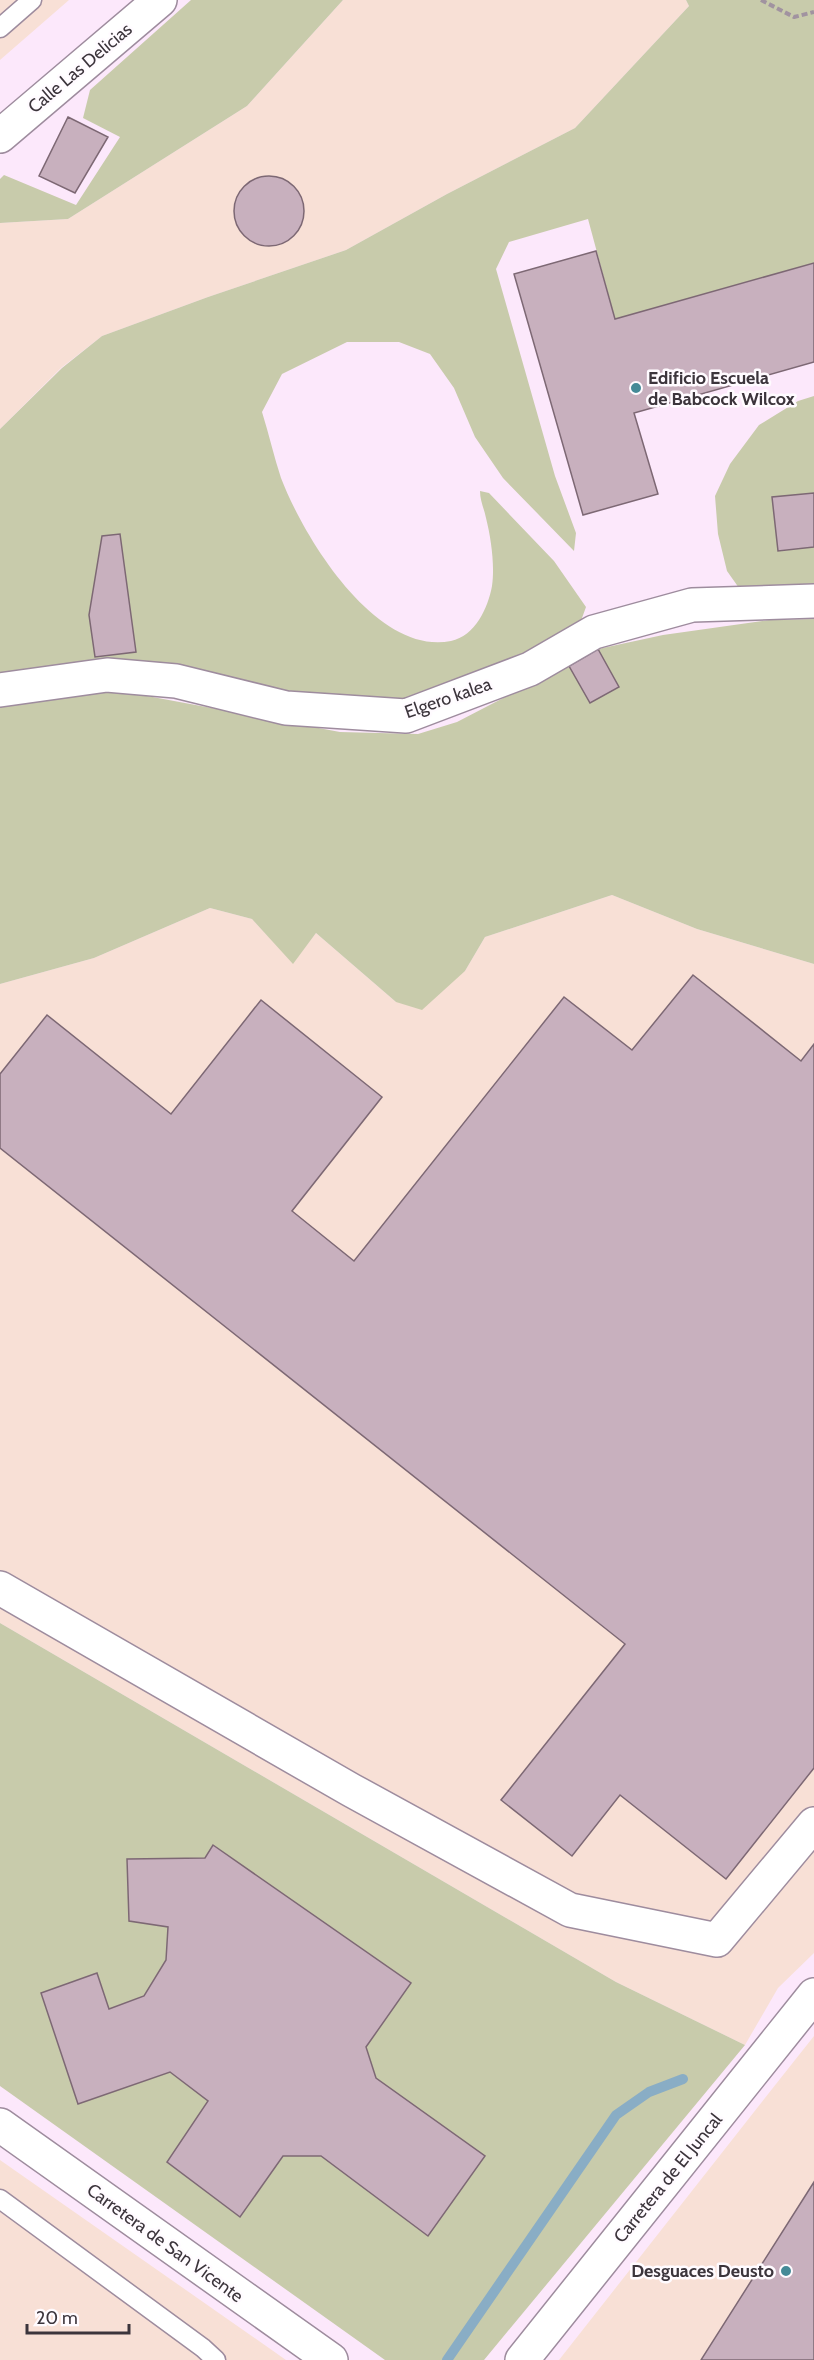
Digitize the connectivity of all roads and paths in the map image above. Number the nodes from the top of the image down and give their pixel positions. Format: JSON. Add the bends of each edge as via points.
{"nodes":[{"id":1,"x":32,"y":0,"type":"edge"},
{"id":2,"x":160,"y":0,"type":"edge"},
{"id":3,"x":761,"y":0,"type":"edge"},
{"id":4,"x":814,"y":12,"type":"edge"},
{"id":5,"x":0,"y":28,"type":"edge"},
{"id":6,"x":0,"y":136,"type":"edge"},
{"id":7,"x":814,"y":601,"type":"edge"},
{"id":8,"x":0,"y":690,"type":"edge"},
{"id":9,"x":0,"y":1588,"type":"edge"},
{"id":10,"x":814,"y":1824,"type":"edge"},
{"id":11,"x":814,"y":1995,"type":"edge"},
{"id":12,"x":0,"y":2125,"type":"edge"},
{"id":13,"x":0,"y":2199,"type":"edge"},
{"id":14,"x":216,"y":2360,"type":"edge"},
{"id":15,"x":331,"y":2360,"type":"edge"},
{"id":16,"x":522,"y":2360,"type":"edge"}],
"edges":[{"from":1,"to":5,"type":"lane"},
{"from":2,"to":6,"type":"street","name":"Calle Las Delicias"},
{"from":3,"to":4,"type":"path","via":[[794,17]]},
{"from":7,"to":8,"type":"street","name":"Elgero kalea","via":[[692,605],[594,632],[530,669],[406,716],[286,708],[176,681],[107,675]]},
{"from":9,"to":10,"type":"street","via":[[351,1790],[570,1910],[717,1940]]},
{"from":11,"to":16,"type":"street","name":"Carretera de El Juncal"},
{"from":12,"to":15,"type":"street","name":"Carretera de San Vicente"},
{"from":13,"to":14,"type":"lane"}]}
